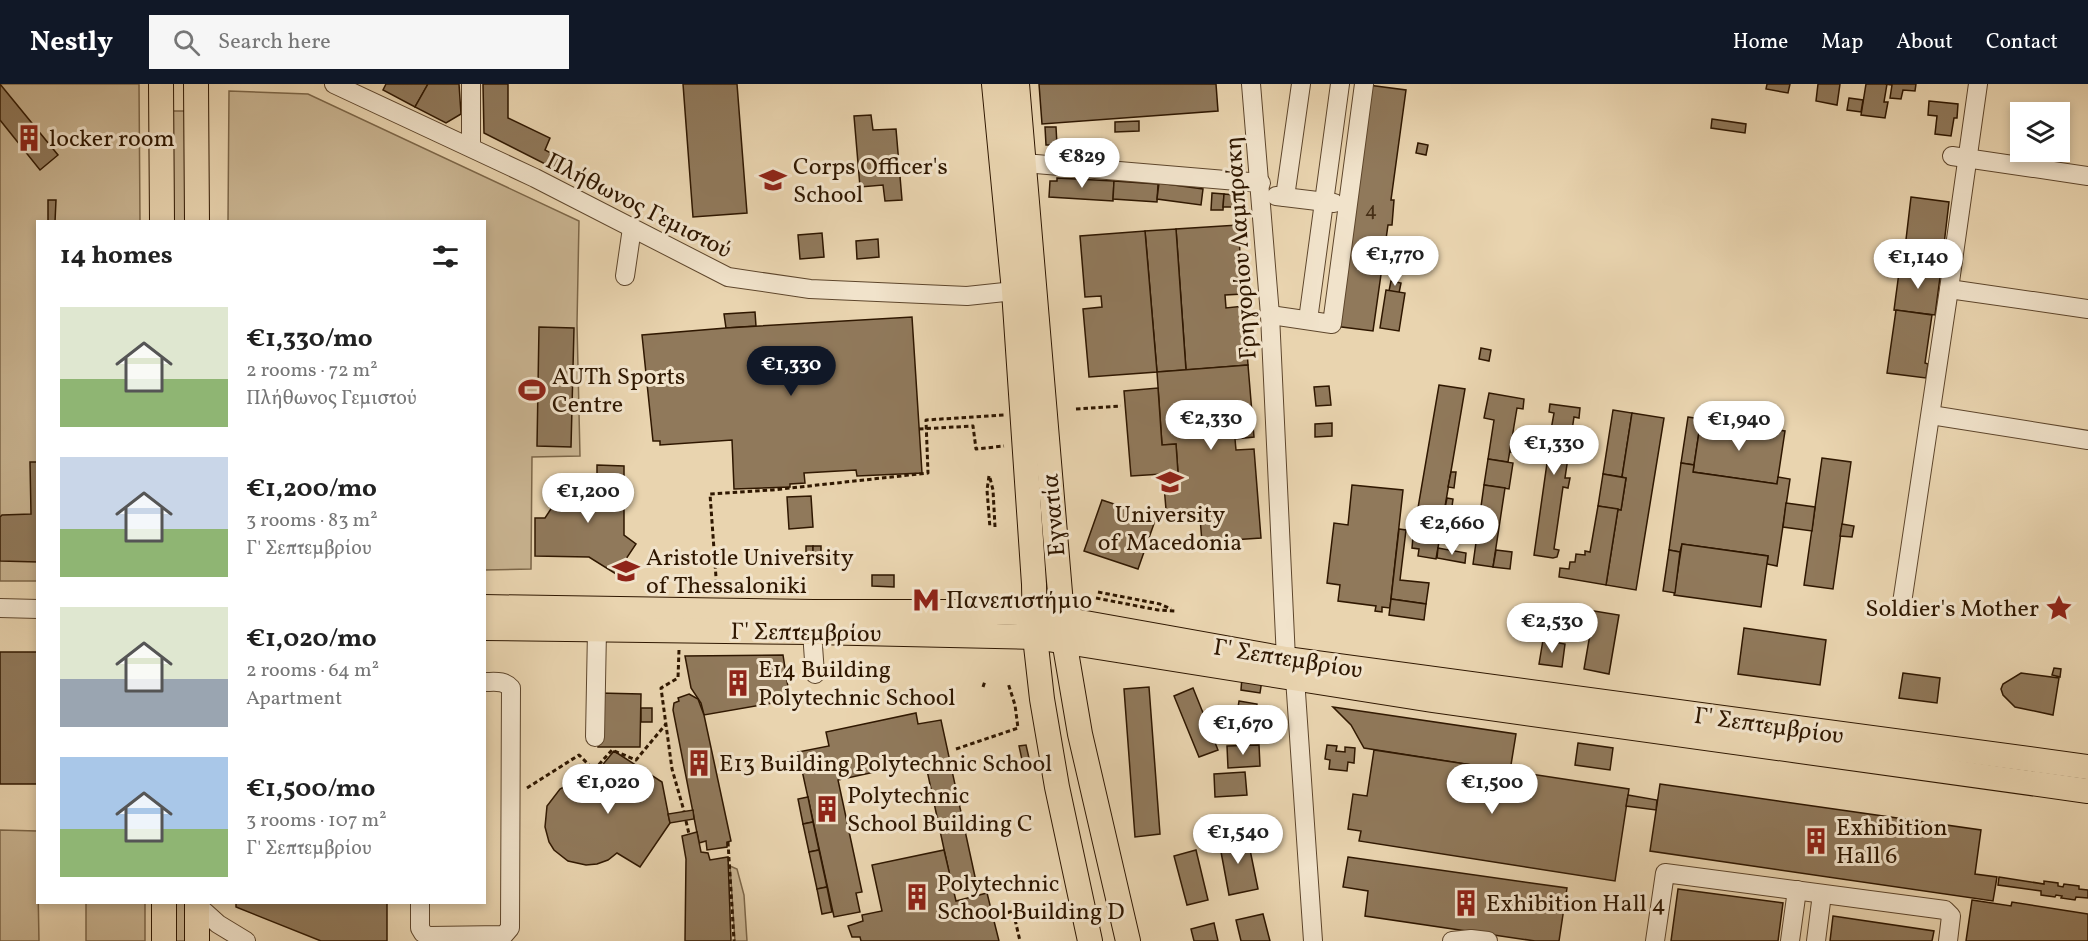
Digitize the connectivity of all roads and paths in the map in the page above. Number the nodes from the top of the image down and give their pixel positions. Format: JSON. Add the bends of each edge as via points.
{"nodes":[{"id":1,"x":196,"y":84,"type":"edge"},
{"id":2,"x":334,"y":84,"type":"edge"},
{"id":3,"x":471,"y":84,"type":"edge"},
{"id":4,"x":994,"y":84,"type":"edge"},
{"id":5,"x":1017,"y":84,"type":"edge"},
{"id":6,"x":1251,"y":84,"type":"edge"},
{"id":7,"x":1301,"y":84,"type":"edge"},
{"id":8,"x":1340,"y":84,"type":"edge"},
{"id":9,"x":1364,"y":84,"type":"edge"},
{"id":10,"x":1978,"y":84,"type":"edge"},
{"id":11,"x":165,"y":90,"type":"edge"},
{"id":12,"x":471,"y":147,"type":"junction"},
{"id":13,"x":1959,"y":157,"type":"junction"},
{"id":14,"x":1024,"y":164,"type":"junction"},
{"id":15,"x":2088,"y":176,"type":"edge"},
{"id":16,"x":1273,"y":192,"type":"junction"},
{"id":17,"x":1324,"y":202,"type":"junction"},
{"id":18,"x":1348,"y":205,"type":"junction"},
{"id":19,"x":162,"y":220,"type":"edge"},
{"id":20,"x":197,"y":220,"type":"edge"},
{"id":21,"x":632,"y":228,"type":"junction"},
{"id":22,"x":626,"y":276,"type":"dead end"},
{"id":23,"x":1949,"y":289,"type":"junction"},
{"id":24,"x":1014,"y":291,"type":"junction"},
{"id":25,"x":2088,"y":309,"type":"edge"},
{"id":26,"x":1270,"y":315,"type":"junction"},
{"id":27,"x":1308,"y":320,"type":"junction"},
{"id":28,"x":1121,"y":406,"type":"dead end"},
{"id":29,"x":1076,"y":409,"type":"dead end"},
{"id":30,"x":1012,"y":414,"type":"dead end"},
{"id":31,"x":1930,"y":415,"type":"junction"},
{"id":32,"x":919,"y":429,"type":"dead end"},
{"id":33,"x":927,"y":429,"type":"junction"},
{"id":34,"x":2088,"y":440,"type":"edge"},
{"id":35,"x":1005,"y":446,"type":"dead end"},
{"id":36,"x":995,"y":527,"type":"dead end"},
{"id":37,"x":990,"y":528,"type":"dead end"},
{"id":38,"x":717,"y":591,"type":"dead end"},
{"id":39,"x":1098,"y":592,"type":"dead end"},
{"id":40,"x":1096,"y":598,"type":"dead end"},
{"id":41,"x":1902,"y":603,"type":"dead end"},
{"id":42,"x":486,"y":607,"type":"edge"},
{"id":43,"x":0,"y":608,"type":"edge"},
{"id":44,"x":36,"y":609,"type":"edge"},
{"id":45,"x":1035,"y":626,"type":"junction"},
{"id":46,"x":486,"y":628,"type":"edge"},
{"id":47,"x":597,"y":630,"type":"junction"},
{"id":48,"x":1063,"y":630,"type":"junction"},
{"id":49,"x":812,"y":632,"type":"junction"},
{"id":50,"x":679,"y":648,"type":"dead end"},
{"id":51,"x":1291,"y":669,"type":"junction"},
{"id":52,"x":815,"y":674,"type":"dead end"},
{"id":53,"x":486,"y":682,"type":"edge"},
{"id":54,"x":1008,"y":683,"type":"dead end"},
{"id":55,"x":670,"y":701,"type":"dead end"},
{"id":56,"x":664,"y":705,"type":"junction"},
{"id":57,"x":666,"y":724,"type":"junction"},
{"id":58,"x":595,"y":737,"type":"dead end"},
{"id":59,"x":956,"y":749,"type":"dead end"},
{"id":60,"x":1980,"y":764,"type":"junction"},
{"id":61,"x":2088,"y":768,"type":"edge"},
{"id":62,"x":2088,"y":791,"type":"edge"},
{"id":63,"x":510,"y":798,"type":"junction"},
{"id":64,"x":684,"y":811,"type":"dead end"},
{"id":65,"x":686,"y":820,"type":"dead end"},
{"id":66,"x":689,"y":834,"type":"dead end"},
{"id":67,"x":728,"y":842,"type":"dead end"},
{"id":68,"x":1797,"y":890,"type":"junction"},
{"id":69,"x":1822,"y":894,"type":"junction"},
{"id":70,"x":164,"y":904,"type":"edge"},
{"id":71,"x":197,"y":904,"type":"edge"},
{"id":72,"x":420,"y":904,"type":"edge"},
{"id":73,"x":993,"y":917,"type":"dead end"},
{"id":74,"x":164,"y":941,"type":"edge"},
{"id":75,"x":197,"y":941,"type":"edge"},
{"id":76,"x":246,"y":941,"type":"edge"},
{"id":77,"x":734,"y":941,"type":"edge"},
{"id":78,"x":1020,"y":941,"type":"edge"},
{"id":79,"x":1090,"y":941,"type":"edge"},
{"id":80,"x":1128,"y":941,"type":"edge"},
{"id":81,"x":1313,"y":941,"type":"edge"},
{"id":82,"x":1452,"y":941,"type":"edge"},
{"id":83,"x":1488,"y":941,"type":"edge"},
{"id":84,"x":1655,"y":941,"type":"edge"},
{"id":85,"x":1790,"y":941,"type":"edge"},
{"id":86,"x":1816,"y":941,"type":"edge"},
{"id":87,"x":1948,"y":941,"type":"edge"}],
"edges":[{"from":1,"to":20,"type":"main road"},
{"from":2,"to":12,"type":"street","name":"Πλήθωνος Γεμιστού"},
{"from":3,"to":12,"type":"street"},
{"from":4,"to":24,"type":"main road","name":"Εγνατία"},
{"from":5,"to":14,"type":"main road","name":"Εγνατία"},
{"from":6,"to":16,"type":"street","name":"Γρηγορίου Λαμπράκη"},
{"from":7,"to":16,"type":"street"},
{"from":8,"to":17,"type":"street"},
{"from":9,"to":18,"type":"street"},
{"from":10,"to":13,"type":"street"},
{"from":11,"to":19,"type":"main road"},
{"from":12,"to":21,"type":"street","name":"Πλήθωνος Γεμιστού"},
{"from":13,"to":15,"type":"street"},
{"from":13,"to":23,"type":"street"},
{"from":14,"to":16,"type":"street"},
{"from":14,"to":48,"type":"main road","name":"Εγνατία"},
{"from":16,"to":17,"type":"street"},
{"from":16,"to":26,"type":"street","name":"Γρηγορίου Λαμπράκη"},
{"from":17,"to":18,"type":"street"},
{"from":17,"to":27,"type":"street"},
{"from":18,"to":27,"type":"street","via":[[1332,324]]},
{"from":21,"to":22,"type":"street"},
{"from":21,"to":24,"type":"street","name":"Πλήθωνος Γεμιστού","via":[[711,270],[738,279],[810,289],[933,295]]},
{"from":23,"to":25,"type":"street"},
{"from":23,"to":31,"type":"street"},
{"from":24,"to":45,"type":"main road","name":"Εγνατία"},
{"from":26,"to":27,"type":"street"},
{"from":26,"to":51,"type":"street","name":"Γρηγορίου Λαμπράκη"},
{"from":28,"to":29,"type":"path"},
{"from":30,"to":33,"type":"path","via":[[926,420]]},
{"from":31,"to":34,"type":"street"},
{"from":31,"to":41,"type":"street"},
{"from":32,"to":33,"type":"path"},
{"from":33,"to":35,"type":"path","via":[[973,426],[976,449]]},
{"from":33,"to":38,"type":"path","via":[[928,473],[710,494]]},
{"from":36,"to":37,"type":"path","via":[[989,476]]},
{"from":39,"to":40,"type":"path","via":[[1160,604],[1176,611]]},
{"from":42,"to":45,"type":"main road","name":"Γ' Σεπτεμβρίου","via":[[1000,612]]},
{"from":43,"to":44,"type":"street"},
{"from":45,"to":48,"type":"main road","name":"Γ' Σεπτεμβρίου"},
{"from":45,"to":49,"type":"main road","name":"Γ' Σεπτεμβρίου"},
{"from":45,"to":79,"type":"main road","name":"Εγνατία","via":[[1057,787]]},
{"from":46,"to":47,"type":"main road","name":"Γ' Σεπτεμβρίου"},
{"from":47,"to":49,"type":"main road","name":"Γ' Σεπτεμβρίου"},
{"from":47,"to":58,"type":"street"},
{"from":48,"to":51,"type":"main road","name":"Γ' Σεπτεμβρίου"},
{"from":48,"to":80,"type":"main road","name":"Εγνατία","via":[[1080,734]]},
{"from":49,"to":52,"type":"street"},
{"from":50,"to":56,"type":"path","via":[[678,678],[661,688]]},
{"from":51,"to":60,"type":"main road","name":"Γ' Σεπτεμβρίου","via":[[1432,700],[1594,712]]},
{"from":51,"to":81,"type":"street","name":"Γρηγορίου Λαμπράκη"},
{"from":53,"to":63,"type":"street","via":[[507,683],[511,688]]},
{"from":54,"to":59,"type":"path","via":[[1016,705],[1018,728]]},
{"from":55,"to":56,"type":"path"},
{"from":56,"to":57,"type":"path"},
{"from":57,"to":63,"type":"path","via":[[636,760],[612,750],[594,770],[579,755]]},
{"from":57,"to":64,"type":"path","via":[[672,769]]},
{"from":60,"to":61,"type":"main road","name":"Γ' Σεπτεμβρίου"},
{"from":60,"to":62,"type":"main road","name":"Γ' Σεπτεμβρίου"},
{"from":63,"to":72,"type":"street","via":[[507,933],[428,936],[420,928]]},
{"from":65,"to":66,"type":"path"},
{"from":67,"to":77,"type":"path"},
{"from":68,"to":69,"type":"street"},
{"from":68,"to":84,"type":"street","via":[[1665,873]]},
{"from":68,"to":85,"type":"street"},
{"from":69,"to":86,"type":"street"},
{"from":69,"to":87,"type":"street","via":[[1945,910],[1951,916]]},
{"from":70,"to":74,"type":"main road"},
{"from":71,"to":75,"type":"main road"},
{"from":71,"to":76,"type":"street","via":[[218,924]]},
{"from":73,"to":78,"type":"path","via":[[1013,911]]},
{"from":82,"to":83,"type":"street"}]}
